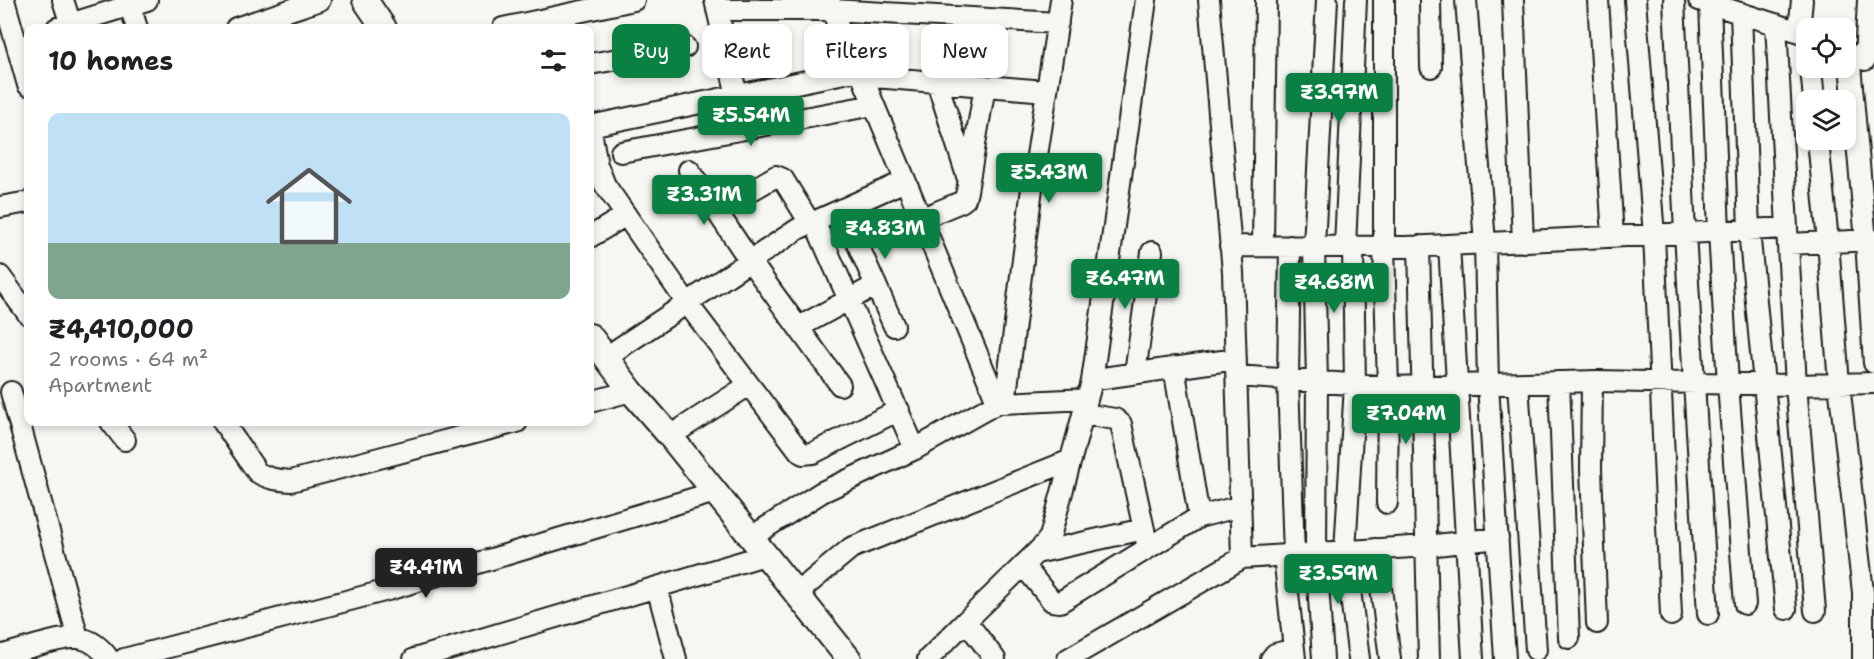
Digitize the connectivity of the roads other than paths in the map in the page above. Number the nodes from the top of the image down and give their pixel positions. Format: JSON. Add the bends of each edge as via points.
{"nodes":[{"id":1,"x":4,"y":0,"type":"edge"},
{"id":2,"x":63,"y":0,"type":"edge"},
{"id":3,"x":320,"y":0,"type":"edge"},
{"id":4,"x":365,"y":0,"type":"edge"},
{"id":5,"x":634,"y":0,"type":"edge"},
{"id":6,"x":1061,"y":0,"type":"edge"},
{"id":7,"x":1146,"y":0,"type":"edge"},
{"id":8,"x":1209,"y":0,"type":"edge"},
{"id":9,"x":1266,"y":0,"type":"edge"},
{"id":10,"x":1327,"y":0,"type":"edge"},
{"id":11,"x":1356,"y":0,"type":"edge"},
{"id":12,"x":1384,"y":0,"type":"edge"},
{"id":13,"x":1430,"y":0,"type":"edge"},
{"id":14,"x":1466,"y":0,"type":"edge"},
{"id":15,"x":1513,"y":0,"type":"edge"},
{"id":16,"x":1598,"y":0,"type":"edge"},
{"id":17,"x":1635,"y":0,"type":"edge"},
{"id":18,"x":1674,"y":0,"type":"edge"},
{"id":19,"x":1802,"y":0,"type":"edge"},
{"id":20,"x":1868,"y":0,"type":"edge"},
{"id":21,"x":135,"y":2,"type":"edge"},
{"id":22,"x":1704,"y":2,"type":"edge"},
{"id":23,"x":716,"y":5,"type":"edge"},
{"id":24,"x":830,"y":5,"type":"edge"},
{"id":25,"x":1741,"y":13,"type":"junction"},
{"id":26,"x":568,"y":15,"type":"edge"},
{"id":27,"x":1803,"y":18,"type":"edge"},
{"id":28,"x":1058,"y":22,"type":"junction"},
{"id":29,"x":66,"y":24,"type":"edge"},
{"id":30,"x":74,"y":24,"type":"edge"},
{"id":31,"x":137,"y":24,"type":"edge"},
{"id":32,"x":248,"y":24,"type":"edge"},
{"id":33,"x":378,"y":24,"type":"edge"},
{"id":34,"x":523,"y":24,"type":"edge"},
{"id":35,"x":838,"y":24,"type":"edge"},
{"id":36,"x":1776,"y":24,"type":"junction"},
{"id":37,"x":1796,"y":31,"type":"edge"},
{"id":38,"x":15,"y":42,"type":"edge"},
{"id":39,"x":1858,"y":58,"type":"edge"},
{"id":40,"x":612,"y":60,"type":"edge"},
{"id":41,"x":594,"y":63,"type":"edge"},
{"id":42,"x":1431,"y":67,"type":"dead end"},
{"id":43,"x":24,"y":72,"type":"edge"},
{"id":44,"x":836,"y":78,"type":"edge"},
{"id":45,"x":860,"y":78,"type":"edge"},
{"id":46,"x":898,"y":78,"type":"edge"},
{"id":47,"x":937,"y":82,"type":"junction"},
{"id":48,"x":985,"y":86,"type":"junction"},
{"id":49,"x":1047,"y":91,"type":"junction"},
{"id":50,"x":736,"y":96,"type":"junction"},
{"id":51,"x":874,"y":105,"type":"junction"},
{"id":52,"x":594,"y":125,"type":"edge"},
{"id":53,"x":594,"y":146,"type":"edge"},
{"id":54,"x":1819,"y":150,"type":"edge"},
{"id":55,"x":621,"y":152,"type":"dead end"},
{"id":56,"x":689,"y":171,"type":"dead end"},
{"id":57,"x":904,"y":181,"type":"junction"},
{"id":58,"x":969,"y":181,"type":"junction"},
{"id":59,"x":24,"y":203,"type":"edge"},
{"id":60,"x":0,"y":207,"type":"edge"},
{"id":61,"x":842,"y":209,"type":"junction"},
{"id":62,"x":716,"y":211,"type":"junction"},
{"id":63,"x":626,"y":215,"type":"junction"},
{"id":64,"x":920,"y":219,"type":"junction"},
{"id":65,"x":812,"y":222,"type":"junction"},
{"id":66,"x":1749,"y":230,"type":"junction"},
{"id":67,"x":1719,"y":232,"type":"junction"},
{"id":68,"x":1685,"y":234,"type":"junction"},
{"id":69,"x":594,"y":235,"type":"edge"},
{"id":70,"x":1653,"y":235,"type":"junction"},
{"id":71,"x":1788,"y":236,"type":"junction"},
{"id":72,"x":1613,"y":237,"type":"junction"},
{"id":73,"x":1870,"y":240,"type":"edge"},
{"id":74,"x":1523,"y":242,"type":"junction"},
{"id":75,"x":1828,"y":242,"type":"junction"},
{"id":76,"x":1485,"y":243,"type":"junction"},
{"id":77,"x":1449,"y":245,"type":"junction"},
{"id":78,"x":1230,"y":246,"type":"junction"},
{"id":79,"x":1263,"y":246,"type":"junction"},
{"id":80,"x":1290,"y":246,"type":"junction"},
{"id":81,"x":1314,"y":246,"type":"junction"},
{"id":82,"x":1419,"y":246,"type":"junction"},
{"id":83,"x":1349,"y":247,"type":"junction"},
{"id":84,"x":1384,"y":247,"type":"junction"},
{"id":85,"x":1152,"y":252,"type":"dead end"},
{"id":86,"x":750,"y":261,"type":"junction"},
{"id":87,"x":0,"y":276,"type":"edge"},
{"id":88,"x":876,"y":285,"type":"junction"},
{"id":89,"x":849,"y":300,"type":"junction"},
{"id":90,"x":687,"y":303,"type":"junction"},
{"id":91,"x":24,"y":309,"type":"edge"},
{"id":92,"x":894,"y":326,"type":"dead end"},
{"id":93,"x":800,"y":327,"type":"junction"},
{"id":94,"x":594,"y":341,"type":"edge"},
{"id":95,"x":606,"y":357,"type":"junction"},
{"id":96,"x":1874,"y":363,"type":"edge"},
{"id":97,"x":1174,"y":368,"type":"junction"},
{"id":98,"x":1236,"y":368,"type":"junction"},
{"id":99,"x":1136,"y":373,"type":"junction"},
{"id":100,"x":1288,"y":380,"type":"junction"},
{"id":101,"x":1592,"y":381,"type":"junction"},
{"id":102,"x":1317,"y":382,"type":"junction"},
{"id":103,"x":1559,"y":382,"type":"junction"},
{"id":104,"x":1660,"y":382,"type":"junction"},
{"id":105,"x":1694,"y":383,"type":"junction"},
{"id":106,"x":1874,"y":383,"type":"edge"},
{"id":107,"x":1488,"y":384,"type":"junction"},
{"id":108,"x":1518,"y":384,"type":"junction"},
{"id":109,"x":1728,"y":384,"type":"junction"},
{"id":110,"x":1839,"y":384,"type":"junction"},
{"id":111,"x":748,"y":385,"type":"junction"},
{"id":112,"x":840,"y":385,"type":"dead end"},
{"id":113,"x":1355,"y":385,"type":"junction"},
{"id":114,"x":1458,"y":385,"type":"junction"},
{"id":115,"x":1764,"y":385,"type":"junction"},
{"id":116,"x":1796,"y":385,"type":"junction"},
{"id":117,"x":1423,"y":386,"type":"junction"},
{"id":118,"x":1388,"y":387,"type":"junction"},
{"id":119,"x":632,"y":391,"type":"junction"},
{"id":120,"x":13,"y":392,"type":"edge"},
{"id":121,"x":1087,"y":398,"type":"junction"},
{"id":122,"x":594,"y":401,"type":"edge"},
{"id":123,"x":1002,"y":402,"type":"junction"},
{"id":124,"x":898,"y":410,"type":"junction"},
{"id":125,"x":114,"y":426,"type":"edge"},
{"id":126,"x":226,"y":426,"type":"edge"},
{"id":127,"x":502,"y":426,"type":"edge"},
{"id":128,"x":670,"y":436,"type":"junction"},
{"id":129,"x":125,"y":440,"type":"dead end"},
{"id":130,"x":915,"y":449,"type":"junction"},
{"id":131,"x":1071,"y":460,"type":"junction"},
{"id":132,"x":715,"y":492,"type":"junction"},
{"id":133,"x":1387,"y":503,"type":"dead end"},
{"id":134,"x":1241,"y":506,"type":"junction"},
{"id":135,"x":1199,"y":517,"type":"junction"},
{"id":136,"x":1498,"y":538,"type":"junction"},
{"id":137,"x":1146,"y":539,"type":"junction"},
{"id":138,"x":1466,"y":541,"type":"junction"},
{"id":139,"x":758,"y":546,"type":"junction"},
{"id":140,"x":1427,"y":546,"type":"junction"},
{"id":141,"x":1376,"y":549,"type":"junction"},
{"id":142,"x":1345,"y":551,"type":"junction"},
{"id":143,"x":1316,"y":553,"type":"junction"},
{"id":144,"x":1289,"y":555,"type":"junction"},
{"id":145,"x":1242,"y":558,"type":"junction"},
{"id":146,"x":1030,"y":559,"type":"junction"},
{"id":147,"x":657,"y":587,"type":"junction"},
{"id":148,"x":796,"y":594,"type":"junction"},
{"id":149,"x":1745,"y":604,"type":"dead end"},
{"id":150,"x":1786,"y":609,"type":"dead end"},
{"id":151,"x":1815,"y":610,"type":"dead end"},
{"id":152,"x":1708,"y":614,"type":"dead end"},
{"id":153,"x":1671,"y":615,"type":"dead end"},
{"id":154,"x":966,"y":621,"type":"junction"},
{"id":155,"x":1597,"y":623,"type":"dead end"},
{"id":156,"x":78,"y":638,"type":"junction"},
{"id":157,"x":1569,"y":638,"type":"dead end"},
{"id":158,"x":1536,"y":650,"type":"dead end"},
{"id":159,"x":1295,"y":654,"type":"edge"},
{"id":160,"x":0,"y":656,"type":"edge"},
{"id":161,"x":110,"y":659,"type":"edge"},
{"id":162,"x":124,"y":659,"type":"edge"},
{"id":163,"x":414,"y":659,"type":"edge"},
{"id":164,"x":676,"y":659,"type":"edge"},
{"id":165,"x":849,"y":659,"type":"edge"},
{"id":166,"x":928,"y":659,"type":"edge"},
{"id":167,"x":995,"y":659,"type":"edge"},
{"id":168,"x":1068,"y":659,"type":"edge"},
{"id":169,"x":1270,"y":659,"type":"edge"},
{"id":170,"x":1323,"y":659,"type":"edge"},
{"id":171,"x":1359,"y":659,"type":"edge"},
{"id":172,"x":1390,"y":659,"type":"edge"},
{"id":173,"x":1429,"y":659,"type":"edge"},
{"id":174,"x":1473,"y":659,"type":"edge"},
{"id":175,"x":1505,"y":659,"type":"edge"},
{"id":176,"x":1863,"y":659,"type":"edge"}],
"edges":[{"from":1,"to":38,"type":"street"},
{"from":2,"to":29,"type":"street"},
{"from":3,"to":32,"type":"street"},
{"from":4,"to":33,"type":"main road"},
{"from":5,"to":26,"type":"street"},
{"from":6,"to":28,"type":"street"},
{"from":7,"to":121,"type":"street"},
{"from":8,"to":78,"type":"street"},
{"from":9,"to":79,"type":"street"},
{"from":10,"to":81,"type":"street"},
{"from":11,"to":83,"type":"street"},
{"from":12,"to":84,"type":"street"},
{"from":13,"to":42,"type":"street"},
{"from":14,"to":76,"type":"street"},
{"from":15,"to":74,"type":"street"},
{"from":16,"to":72,"type":"street"},
{"from":17,"to":70,"type":"street"},
{"from":18,"to":68,"type":"street"},
{"from":19,"to":27,"type":"street"},
{"from":20,"to":39,"type":"street"},
{"from":21,"to":30,"type":"street"},
{"from":21,"to":31,"type":"street"},
{"from":22,"to":25,"type":"street"},
{"from":22,"to":67,"type":"street"},
{"from":23,"to":24,"type":"street"},
{"from":23,"to":50,"type":"street"},
{"from":24,"to":28,"type":"street"},
{"from":24,"to":35,"type":"street"},
{"from":25,"to":36,"type":"street"},
{"from":25,"to":66,"type":"street"},
{"from":26,"to":34,"type":"street"},
{"from":28,"to":49,"type":"street"},
{"from":36,"to":37,"type":"street"},
{"from":36,"to":71,"type":"street"},
{"from":38,"to":43,"type":"street"},
{"from":39,"to":73,"type":"street"},
{"from":40,"to":41,"type":"street"},
{"from":44,"to":50,"type":"street"},
{"from":45,"to":51,"type":"street"},
{"from":46,"to":47,"type":"street"},
{"from":47,"to":48,"type":"street"},
{"from":47,"to":58,"type":"street"},
{"from":48,"to":49,"type":"street"},
{"from":48,"to":58,"type":"street"},
{"from":49,"to":123,"type":"street"},
{"from":50,"to":52,"type":"street"},
{"from":51,"to":55,"type":"street"},
{"from":51,"to":57,"type":"street"},
{"from":53,"to":63,"type":"street","via":[[600,175]]},
{"from":54,"to":75,"type":"street"},
{"from":56,"to":62,"type":"street"},
{"from":57,"to":61,"type":"street"},
{"from":57,"to":64,"type":"street"},
{"from":58,"to":64,"type":"street","via":[[961,202]]},
{"from":59,"to":60,"type":"street"},
{"from":61,"to":65,"type":"street"},
{"from":61,"to":88,"type":"street"},
{"from":62,"to":65,"type":"street","via":[[776,176],[783,179]]},
{"from":62,"to":86,"type":"street"},
{"from":63,"to":69,"type":"street"},
{"from":63,"to":90,"type":"street"},
{"from":64,"to":123,"type":"street","via":[[994,396]]},
{"from":65,"to":86,"type":"street"},
{"from":65,"to":89,"type":"street"},
{"from":66,"to":67,"type":"street"},
{"from":66,"to":71,"type":"street"},
{"from":66,"to":115,"type":"street"},
{"from":67,"to":68,"type":"street"},
{"from":67,"to":109,"type":"street"},
{"from":68,"to":70,"type":"street"},
{"from":68,"to":105,"type":"street"},
{"from":70,"to":72,"type":"street"},
{"from":70,"to":104,"type":"street"},
{"from":71,"to":75,"type":"street"},
{"from":71,"to":116,"type":"street"},
{"from":72,"to":74,"type":"street"},
{"from":73,"to":75,"type":"street"},
{"from":73,"to":96,"type":"street"},
{"from":74,"to":76,"type":"street"},
{"from":75,"to":110,"type":"street"},
{"from":76,"to":77,"type":"street"},
{"from":76,"to":107,"type":"street"},
{"from":77,"to":82,"type":"street"},
{"from":77,"to":114,"type":"street"},
{"from":78,"to":79,"type":"street"},
{"from":78,"to":98,"type":"street"},
{"from":79,"to":80,"type":"street"},
{"from":80,"to":81,"type":"street"},
{"from":80,"to":100,"type":"street"},
{"from":81,"to":83,"type":"street"},
{"from":81,"to":102,"type":"street"},
{"from":82,"to":84,"type":"street"},
{"from":82,"to":117,"type":"street"},
{"from":83,"to":84,"type":"street"},
{"from":83,"to":113,"type":"street"},
{"from":84,"to":118,"type":"street"},
{"from":85,"to":99,"type":"street"},
{"from":86,"to":90,"type":"street"},
{"from":86,"to":93,"type":"street"},
{"from":87,"to":91,"type":"street"},
{"from":88,"to":89,"type":"street"},
{"from":88,"to":92,"type":"street"},
{"from":89,"to":93,"type":"street"},
{"from":89,"to":124,"type":"street"},
{"from":90,"to":95,"type":"street"},
{"from":90,"to":111,"type":"street"},
{"from":93,"to":112,"type":"street"},
{"from":94,"to":95,"type":"main road"},
{"from":95,"to":119,"type":"main road"},
{"from":97,"to":98,"type":"street"},
{"from":97,"to":99,"type":"street"},
{"from":97,"to":135,"type":"street"},
{"from":98,"to":100,"type":"street"},
{"from":98,"to":134,"type":"street"},
{"from":99,"to":121,"type":"street","via":[[1096,379]]},
{"from":100,"to":102,"type":"street"},
{"from":100,"to":144,"type":"street"},
{"from":101,"to":103,"type":"street"},
{"from":101,"to":104,"type":"street"},
{"from":101,"to":155,"type":"street"},
{"from":102,"to":113,"type":"street"},
{"from":102,"to":143,"type":"street"},
{"from":103,"to":108,"type":"street"},
{"from":103,"to":157,"type":"street"},
{"from":104,"to":105,"type":"street"},
{"from":104,"to":153,"type":"street"},
{"from":105,"to":109,"type":"street"},
{"from":105,"to":152,"type":"street"},
{"from":106,"to":110,"type":"street"},
{"from":107,"to":108,"type":"street"},
{"from":107,"to":114,"type":"street"},
{"from":107,"to":136,"type":"street"},
{"from":108,"to":158,"type":"street"},
{"from":109,"to":115,"type":"street"},
{"from":109,"to":149,"type":"street"},
{"from":110,"to":116,"type":"street"},
{"from":110,"to":176,"type":"street","via":[[1863,592]]},
{"from":111,"to":124,"type":"street","via":[[803,454],[813,453]]},
{"from":111,"to":128,"type":"street"},
{"from":113,"to":118,"type":"street"},
{"from":113,"to":142,"type":"street"},
{"from":114,"to":117,"type":"street"},
{"from":114,"to":138,"type":"street"},
{"from":115,"to":116,"type":"street"},
{"from":115,"to":150,"type":"street"},
{"from":116,"to":151,"type":"street"},
{"from":117,"to":118,"type":"street"},
{"from":117,"to":140,"type":"street"},
{"from":118,"to":133,"type":"street"},
{"from":119,"to":122,"type":"street"},
{"from":119,"to":128,"type":"main road"},
{"from":120,"to":156,"type":"street"},
{"from":121,"to":123,"type":"street"},
{"from":121,"to":131,"type":"street"},
{"from":121,"to":137,"type":"street","via":[[1121,424]]},
{"from":123,"to":130,"type":"street"},
{"from":124,"to":130,"type":"street"},
{"from":125,"to":129,"type":"street"},
{"from":126,"to":127,"type":"street","via":[[257,472],[291,481]]},
{"from":128,"to":132,"type":"main road"},
{"from":130,"to":139,"type":"street","via":[[822,492]]},
{"from":131,"to":146,"type":"street","via":[[1050,537]]},
{"from":131,"to":148,"type":"street","via":[[851,548]]},
{"from":132,"to":139,"type":"main road"},
{"from":132,"to":162,"type":"street","via":[[388,590]]},
{"from":134,"to":135,"type":"street"},
{"from":134,"to":145,"type":"street"},
{"from":135,"to":137,"type":"street"},
{"from":136,"to":138,"type":"street"},
{"from":136,"to":175,"type":"street"},
{"from":137,"to":146,"type":"street"},
{"from":137,"to":146,"type":"street","via":[[1056,603]]},
{"from":138,"to":140,"type":"street"},
{"from":138,"to":174,"type":"street"},
{"from":139,"to":147,"type":"street"},
{"from":139,"to":148,"type":"main road"},
{"from":140,"to":141,"type":"street"},
{"from":140,"to":173,"type":"street"},
{"from":141,"to":142,"type":"street"},
{"from":141,"to":172,"type":"street"},
{"from":142,"to":143,"type":"street"},
{"from":142,"to":171,"type":"street"},
{"from":143,"to":144,"type":"street"},
{"from":143,"to":170,"type":"street"},
{"from":144,"to":145,"type":"street"},
{"from":144,"to":159,"type":"street"},
{"from":145,"to":168,"type":"street"},
{"from":146,"to":154,"type":"street"},
{"from":147,"to":163,"type":"street"},
{"from":147,"to":164,"type":"street"},
{"from":148,"to":165,"type":"main road"},
{"from":154,"to":166,"type":"street"},
{"from":154,"to":167,"type":"street"},
{"from":156,"to":160,"type":"street"},
{"from":156,"to":161,"type":"street","via":[[91,642]]},
{"from":159,"to":169,"type":"street","via":[[1275,654]]}]}
